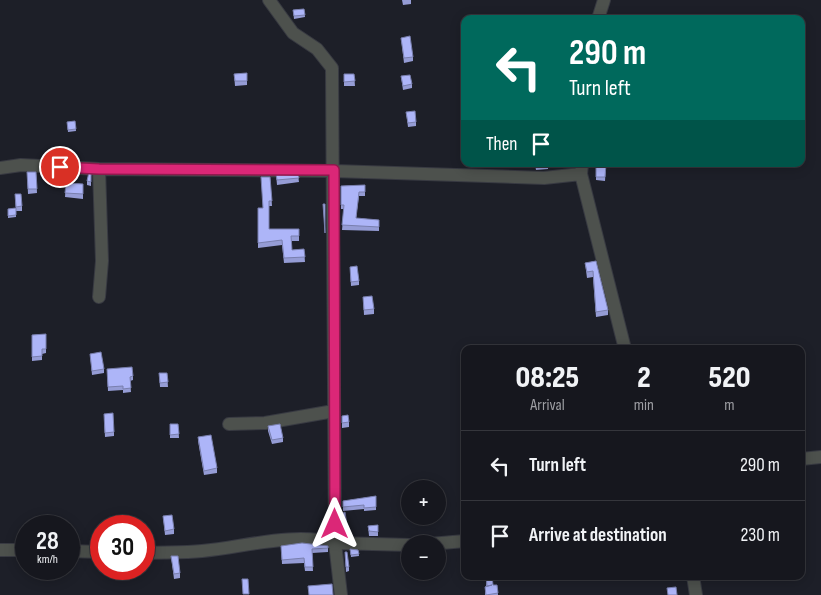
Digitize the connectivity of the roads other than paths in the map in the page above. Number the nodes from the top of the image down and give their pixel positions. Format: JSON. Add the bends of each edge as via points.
{"nodes":[{"id":1,"x":269,"y":0,"type":"edge"},
{"id":2,"x":604,"y":0,"type":"edge"},
{"id":3,"x":599,"y":15,"type":"edge"},
{"id":4,"x":0,"y":168,"type":"edge"},
{"id":5,"x":99,"y":169,"type":"junction"},
{"id":6,"x":582,"y":169,"type":"edge"},
{"id":7,"x":334,"y":170,"type":"junction"},
{"id":8,"x":100,"y":297,"type":"dead end"},
{"id":9,"x":625,"y":345,"type":"edge"},
{"id":10,"x":334,"y":411,"type":"junction"},
{"id":11,"x":229,"y":424,"type":"dead end"},
{"id":12,"x":821,"y":457,"type":"edge"},
{"id":13,"x":805,"y":459,"type":"edge"},
{"id":14,"x":461,"y":541,"type":"edge"},
{"id":15,"x":335,"y":543,"type":"junction"},
{"id":16,"x":446,"y":543,"type":"edge"},
{"id":17,"x":401,"y":545,"type":"edge"},
{"id":18,"x":0,"y":550,"type":"edge"},
{"id":19,"x":15,"y":550,"type":"edge"},
{"id":20,"x":155,"y":552,"type":"edge"},
{"id":21,"x":694,"y":580,"type":"edge"},
{"id":22,"x":341,"y":595,"type":"edge"},
{"id":23,"x":696,"y":595,"type":"edge"}],
"edges":[{"from":1,"to":7,"type":"street","via":[[293,33],[317,49],[332,68]]},
{"from":2,"to":3,"type":"street"},
{"from":4,"to":5,"type":"street","via":[[21,165]]},
{"from":5,"to":7,"type":"street"},
{"from":5,"to":8,"type":"street"},
{"from":6,"to":7,"type":"street","via":[[544,178]]},
{"from":6,"to":9,"type":"street"},
{"from":7,"to":10,"type":"street"},
{"from":10,"to":11,"type":"street","via":[[265,424]]},
{"from":10,"to":15,"type":"street"},
{"from":12,"to":13,"type":"street"},
{"from":14,"to":16,"type":"street"},
{"from":15,"to":17,"type":"street"},
{"from":15,"to":20,"type":"street","via":[[324,540],[260,542],[201,551]]},
{"from":15,"to":22,"type":"street"},
{"from":18,"to":19,"type":"street"},
{"from":21,"to":23,"type":"street"}]}
